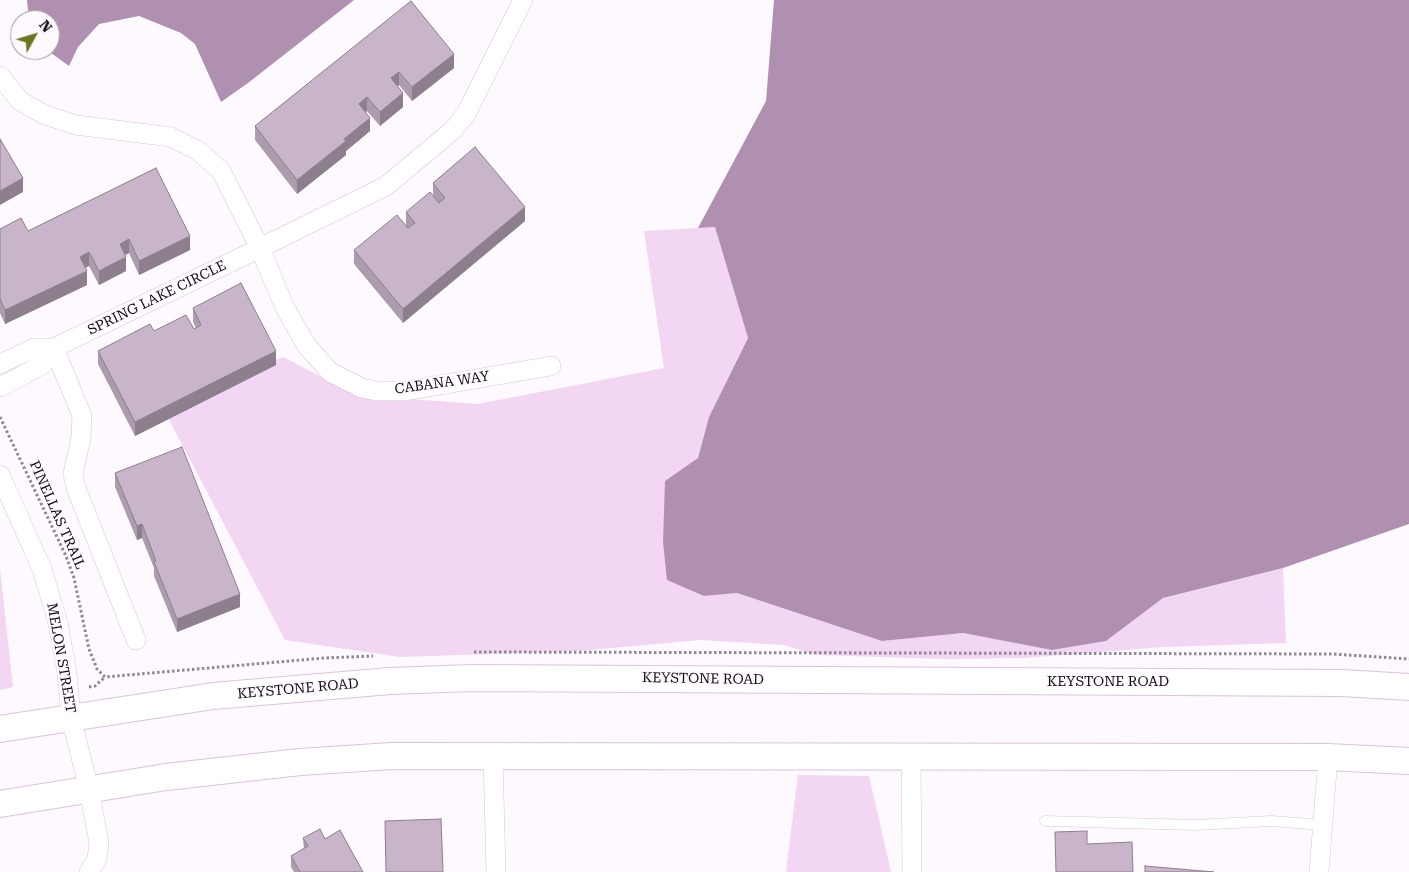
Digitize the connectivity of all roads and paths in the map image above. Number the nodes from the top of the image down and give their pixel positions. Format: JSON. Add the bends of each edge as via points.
{"nodes":[{"id":1,"x":523,"y":0,"type":"edge"},
{"id":2,"x":0,"y":76,"type":"edge"},
{"id":3,"x":260,"y":248,"type":"junction"},
{"id":4,"x":54,"y":348,"type":"junction"},
{"id":5,"x":0,"y":364,"type":"edge"},
{"id":6,"x":551,"y":366,"type":"dead end"},
{"id":7,"x":0,"y":387,"type":"edge"},
{"id":8,"x":0,"y":417,"type":"edge"},
{"id":9,"x":0,"y":476,"type":"edge"},
{"id":10,"x":136,"y":640,"type":"dead end"},
{"id":11,"x":91,"y":655,"type":"dead end"},
{"id":12,"x":1409,"y":687,"type":"edge"},
{"id":13,"x":71,"y":718,"type":"junction"},
{"id":14,"x":0,"y":729,"type":"edge"},
{"id":15,"x":492,"y":756,"type":"junction"},
{"id":16,"x":911,"y":756,"type":"junction"},
{"id":17,"x":1328,"y":757,"type":"junction"},
{"id":18,"x":1409,"y":761,"type":"edge"},
{"id":19,"x":89,"y":789,"type":"junction"},
{"id":20,"x":0,"y":804,"type":"edge"},
{"id":21,"x":1045,"y":821,"type":"dead end"},
{"id":22,"x":1323,"y":825,"type":"junction"},
{"id":23,"x":89,"y":872,"type":"edge"},
{"id":24,"x":496,"y":872,"type":"edge"},
{"id":25,"x":912,"y":872,"type":"edge"},
{"id":26,"x":1320,"y":872,"type":"edge"}],
"edges":[{"from":1,"to":3,"type":"street","name":"SPRING LAKE CIRCLE","via":[[466,114],[453,130],[386,186]]},
{"from":2,"to":3,"type":"street","via":[[20,101],[45,115],[92,128],[171,138],[197,150],[221,171]]},
{"from":3,"to":4,"type":"street","name":"SPRING LAKE CIRCLE"},
{"from":3,"to":6,"type":"street","name":"CABANA WAY","via":[[285,308],[307,346],[330,372],[362,388],[405,391]]},
{"from":4,"to":5,"type":"street","name":"SPRING LAKE CIRCLE","via":[[34,348]]},
{"from":4,"to":7,"type":"street","name":"SPRING LAKE CIRCLE","via":[[42,365]]},
{"from":4,"to":10,"type":"street","via":[[82,416],[73,474],[76,488]]},
{"from":8,"to":11,"type":"path","name":"PINELLAS TRAIL","via":[[66,556]]},
{"from":9,"to":13,"type":"street","name":"MELON STREET","via":[[38,558],[52,600],[65,660]]},
{"from":12,"to":13,"type":"main road","name":"KEYSTONE ROAD","via":[[1332,683],[472,678],[390,681],[213,696]]},
{"from":13,"to":14,"type":"main road","name":"KEYSTONE ROAD"},
{"from":13,"to":19,"type":"street","name":"MELON STREET"},
{"from":15,"to":16,"type":"main road"},
{"from":15,"to":19,"type":"main road","via":[[391,756],[300,762]]},
{"from":15,"to":24,"type":"street"},
{"from":16,"to":17,"type":"main road"},
{"from":16,"to":25,"type":"street"},
{"from":17,"to":18,"type":"main road"},
{"from":17,"to":22,"type":"street"},
{"from":19,"to":20,"type":"main road"},
{"from":19,"to":23,"type":"street","name":"MELON STREET","via":[[99,849]]},
{"from":21,"to":22,"type":"lane","via":[[1196,825],[1271,821]]},
{"from":22,"to":26,"type":"street"}]}
